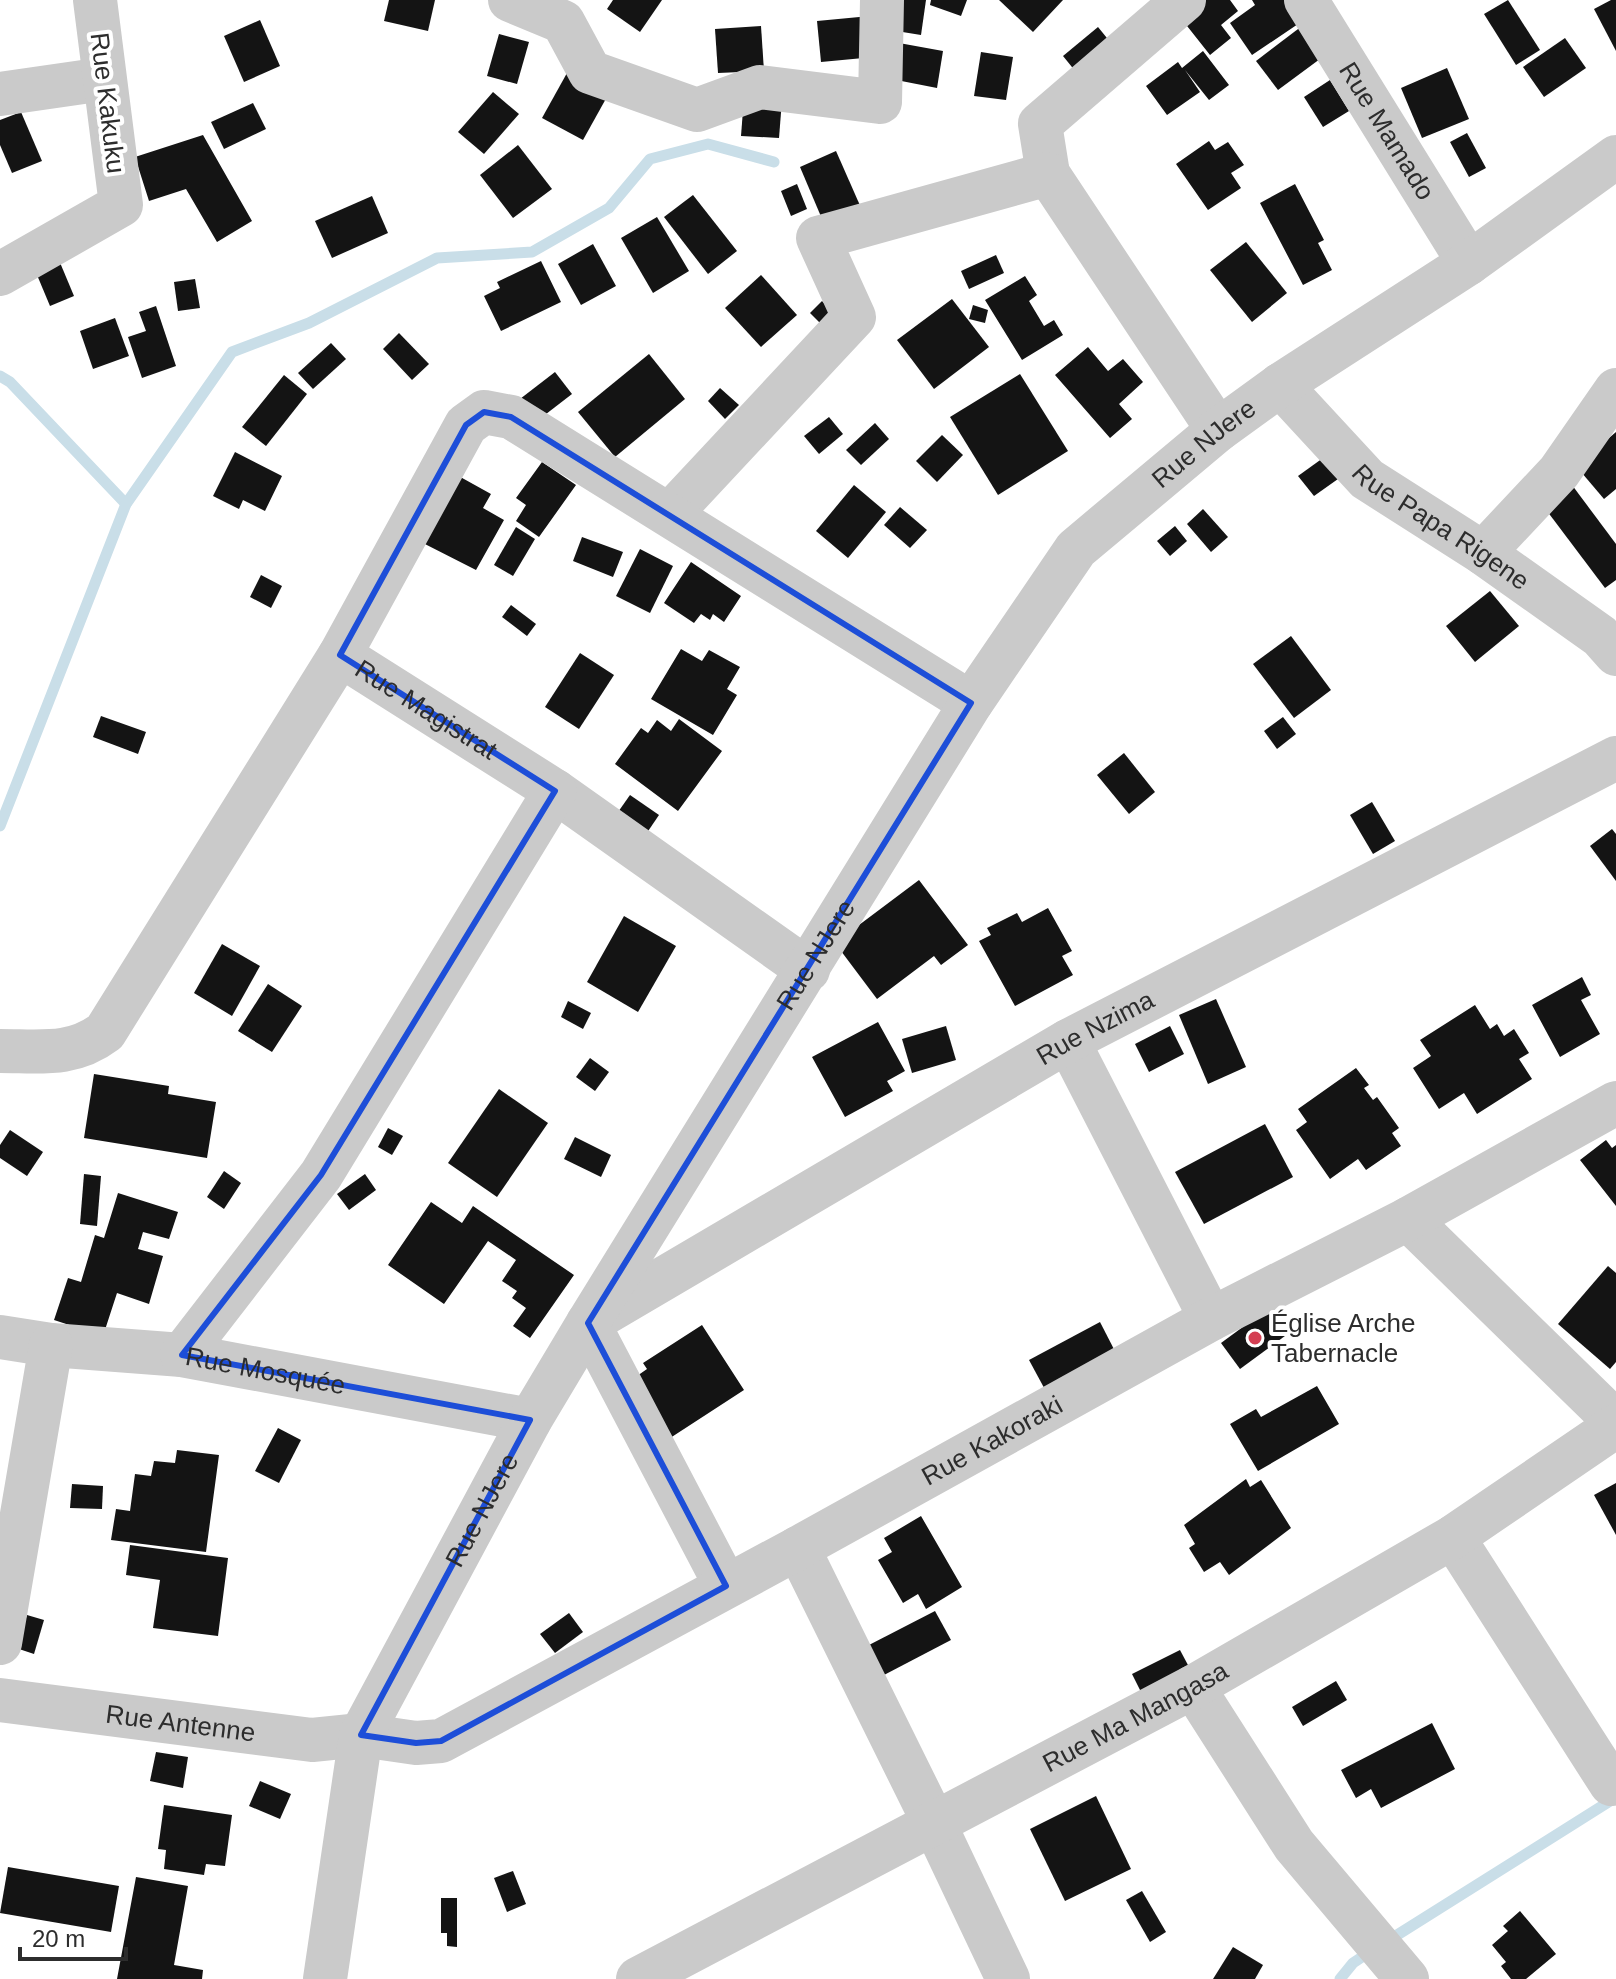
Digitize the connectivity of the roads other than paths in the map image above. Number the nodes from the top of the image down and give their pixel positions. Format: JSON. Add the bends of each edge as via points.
{"nodes":[{"id":1,"x":95,"y":0,"type":"edge"},
{"id":2,"x":510,"y":0,"type":"edge"},
{"id":3,"x":882,"y":0,"type":"edge"},
{"id":4,"x":1184,"y":0,"type":"edge"},
{"id":5,"x":1306,"y":0,"type":"edge"},
{"id":6,"x":104,"y":79,"type":"junction"},
{"id":7,"x":0,"y":94,"type":"edge"},
{"id":8,"x":1616,"y":157,"type":"edge"},
{"id":9,"x":1048,"y":174,"type":"junction"},
{"id":10,"x":1469,"y":263,"type":"junction"},
{"id":11,"x":0,"y":274,"type":"edge"},
{"id":12,"x":1280,"y":385,"type":"junction"},
{"id":13,"x":1616,"y":390,"type":"edge"},
{"id":14,"x":1218,"y":430,"type":"junction"},
{"id":15,"x":670,"y":514,"type":"junction"},
{"id":16,"x":1483,"y":553,"type":"junction"},
{"id":17,"x":1616,"y":654,"type":"edge"},
{"id":18,"x":340,"y":655,"type":"junction"},
{"id":19,"x":971,"y":703,"type":"junction"},
{"id":20,"x":1616,"y":758,"type":"edge"},
{"id":21,"x":555,"y":791,"type":"junction"},
{"id":22,"x":808,"y":970,"type":"junction"},
{"id":23,"x":1068,"y":1041,"type":"junction"},
{"id":24,"x":0,"y":1051,"type":"edge"},
{"id":25,"x":1616,"y":1103,"type":"edge"},
{"id":26,"x":1408,"y":1219,"type":"junction"},
{"id":27,"x":1211,"y":1319,"type":"junction"},
{"id":28,"x":588,"y":1323,"type":"junction"},
{"id":29,"x":0,"y":1337,"type":"edge"},
{"id":30,"x":51,"y":1345,"type":"junction"},
{"id":31,"x":182,"y":1355,"type":"junction"},
{"id":32,"x":530,"y":1420,"type":"junction"},
{"id":33,"x":1616,"y":1424,"type":"edge"},
{"id":34,"x":1453,"y":1537,"type":"junction"},
{"id":35,"x":798,"y":1548,"type":"junction"},
{"id":36,"x":726,"y":1586,"type":"junction"},
{"id":37,"x":0,"y":1643,"type":"edge"},
{"id":38,"x":1193,"y":1687,"type":"junction"},
{"id":39,"x":0,"y":1700,"type":"edge"},
{"id":40,"x":361,"y":1735,"type":"junction"},
{"id":41,"x":1611,"y":1784,"type":"dead end"},
{"id":42,"x":934,"y":1823,"type":"junction"},
{"id":43,"x":658,"y":1974,"type":"edge"},
{"id":44,"x":1403,"y":1975,"type":"edge"},
{"id":45,"x":325,"y":1979,"type":"edge"},
{"id":46,"x":1008,"y":1979,"type":"edge"}],
"edges":[{"from":1,"to":6,"type":"street","name":"Rue Kakuku"},
{"from":2,"to":3,"type":"street","via":[[563,22],[590,72],[697,110],[760,87],[880,102]]},
{"from":4,"to":9,"type":"street","via":[[1040,124]]},
{"from":5,"to":10,"type":"street","name":"Rue Mamado"},
{"from":6,"to":7,"type":"street"},
{"from":6,"to":11,"type":"street","name":"Rue Kakuku","via":[[121,205]]},
{"from":8,"to":10,"type":"street","name":"Rue NJere"},
{"from":9,"to":14,"type":"street"},
{"from":9,"to":15,"type":"street","via":[[818,238],[854,317]]},
{"from":10,"to":12,"type":"street","name":"Rue NJere"},
{"from":12,"to":14,"type":"street","name":"Rue NJere"},
{"from":12,"to":16,"type":"street","name":"Rue Papa Rigene","via":[[1367,479]]},
{"from":13,"to":16,"type":"street","via":[[1559,472]]},
{"from":14,"to":19,"type":"street","name":"Rue NJere","via":[[1076,549]]},
{"from":15,"to":18,"type":"street","via":[[511,417],[484,412],[466,425]]},
{"from":15,"to":19,"type":"street"},
{"from":16,"to":17,"type":"street","name":"Rue Papa Rigene","via":[[1600,636]]},
{"from":18,"to":21,"type":"street","name":"Rue Magistrat"},
{"from":18,"to":24,"type":"street","name":"Rue Magistrat","via":[[105,1032],[89,1045],[63,1051]]},
{"from":19,"to":22,"type":"street","name":"Rue NJere"},
{"from":20,"to":23,"type":"street","name":"Rue Nzima"},
{"from":21,"to":22,"type":"street","name":"Rue Magistrat"},
{"from":21,"to":31,"type":"street","via":[[321,1175]]},
{"from":22,"to":28,"type":"street","name":"Rue NJere"},
{"from":23,"to":27,"type":"street"},
{"from":23,"to":28,"type":"street","name":"Rue Nzima"},
{"from":25,"to":26,"type":"street","name":"Rue Kakoraki"},
{"from":26,"to":27,"type":"street","name":"Rue Kakoraki"},
{"from":26,"to":33,"type":"street"},
{"from":27,"to":35,"type":"street","name":"Rue Kakoraki"},
{"from":28,"to":32,"type":"street","name":"Rue NJere"},
{"from":28,"to":36,"type":"street"},
{"from":29,"to":30,"type":"street","name":"Rue Mosquée"},
{"from":30,"to":31,"type":"street","name":"Rue Mosquée"},
{"from":30,"to":37,"type":"street"},
{"from":31,"to":32,"type":"street","name":"Rue Mosquée"},
{"from":32,"to":40,"type":"street","name":"Rue NJere"},
{"from":33,"to":34,"type":"street","name":"Rue Ma Mangasa"},
{"from":34,"to":38,"type":"street","name":"Rue Ma Mangasa"},
{"from":34,"to":41,"type":"street"},
{"from":35,"to":36,"type":"street","name":"Rue Kakoraki"},
{"from":35,"to":42,"type":"street"},
{"from":36,"to":40,"type":"street","name":"Rue Kakoraki","via":[[441,1741]]},
{"from":38,"to":42,"type":"street","name":"Rue Ma Mangasa"},
{"from":38,"to":44,"type":"street","via":[[1294,1845]]},
{"from":39,"to":40,"type":"street","name":"Rue Antenne","via":[[312,1740]]},
{"from":40,"to":45,"type":"street","name":"Rue NJere"},
{"from":42,"to":43,"type":"street","name":"Rue Ma Mangasa"},
{"from":42,"to":46,"type":"street"}]}
